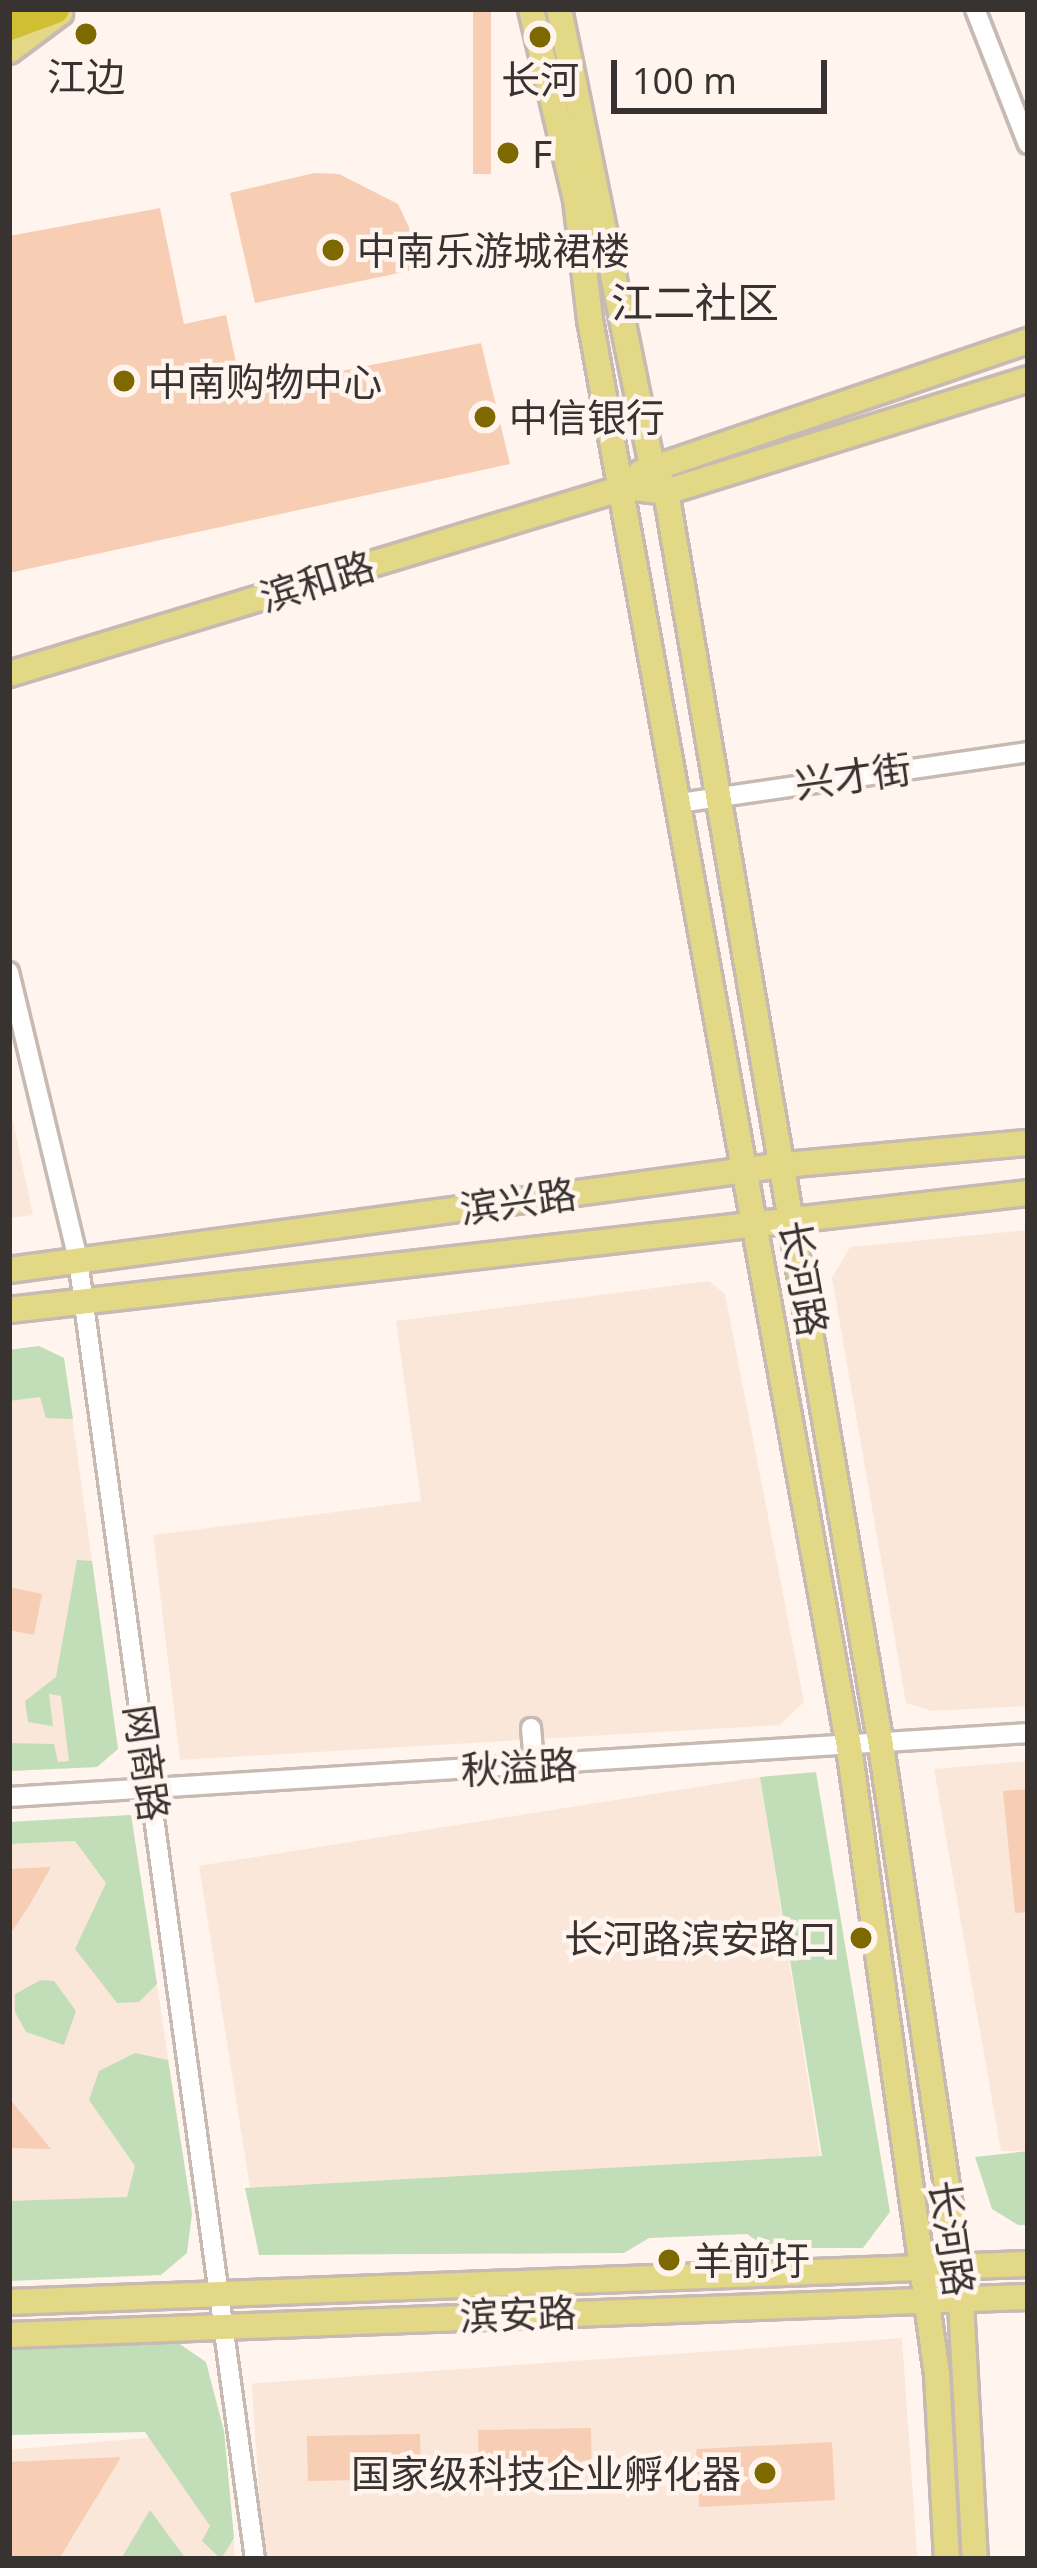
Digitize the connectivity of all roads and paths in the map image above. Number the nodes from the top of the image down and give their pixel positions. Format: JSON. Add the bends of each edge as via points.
{"nodes":[{"id":1,"x":55,"y":9,"type":"edge"},
{"id":2,"x":66,"y":9,"type":"edge"},
{"id":3,"x":531,"y":9,"type":"edge"},
{"id":4,"x":559,"y":9,"type":"edge"},
{"id":5,"x":975,"y":9,"type":"edge"},
{"id":6,"x":13,"y":26,"type":"edge"},
{"id":7,"x":9,"y":51,"type":"edge"},
{"id":8,"x":1028,"y":144,"type":"edge"},
{"id":9,"x":1028,"y":341,"type":"edge"},
{"id":10,"x":1028,"y":379,"type":"edge"},
{"id":11,"x":651,"y":462,"type":"junction"},
{"id":12,"x":626,"y":487,"type":"junction"},
{"id":13,"x":667,"y":492,"type":"junction"},
{"id":14,"x":9,"y":674,"type":"edge"},
{"id":15,"x":1028,"y":752,"type":"edge"},
{"id":16,"x":718,"y":795,"type":"junction"},
{"id":17,"x":679,"y":803,"type":"junction"},
{"id":18,"x":9,"y":972,"type":"edge"},
{"id":19,"x":1028,"y":1143,"type":"edge"},
{"id":20,"x":784,"y":1165,"type":"junction"},
{"id":21,"x":742,"y":1170,"type":"junction"},
{"id":22,"x":1028,"y":1193,"type":"edge"},
{"id":23,"x":794,"y":1216,"type":"junction"},
{"id":24,"x":752,"y":1223,"type":"junction"},
{"id":25,"x":78,"y":1260,"type":"junction"},
{"id":26,"x":9,"y":1270,"type":"edge"},
{"id":27,"x":83,"y":1300,"type":"junction"},
{"id":28,"x":9,"y":1310,"type":"edge"},
{"id":29,"x":531,"y":1728,"type":"dead end"},
{"id":30,"x":1028,"y":1733,"type":"edge"},
{"id":31,"x":881,"y":1745,"type":"junction"},
{"id":32,"x":850,"y":1748,"type":"junction"},
{"id":33,"x":534,"y":1766,"type":"junction"},
{"id":34,"x":150,"y":1789,"type":"junction"},
{"id":35,"x":9,"y":1797,"type":"edge"},
{"id":36,"x":1028,"y":2264,"type":"edge"},
{"id":37,"x":922,"y":2266,"type":"junction"},
{"id":38,"x":959,"y":2266,"type":"junction"},
{"id":39,"x":220,"y":2292,"type":"junction"},
{"id":40,"x":962,"y":2296,"type":"junction"},
{"id":41,"x":927,"y":2297,"type":"junction"},
{"id":42,"x":1028,"y":2297,"type":"edge"},
{"id":43,"x":9,"y":2302,"type":"edge"},
{"id":44,"x":226,"y":2327,"type":"junction"},
{"id":45,"x":9,"y":2335,"type":"edge"},
{"id":46,"x":255,"y":2559,"type":"edge"},
{"id":47,"x":947,"y":2559,"type":"edge"},
{"id":48,"x":975,"y":2559,"type":"edge"}],
"edges":[{"from":1,"to":6,"type":"highway"},
{"from":2,"to":7,"type":"main road"},
{"from":3,"to":12,"type":"main road","name":"长河路","via":[[576,200]]},
{"from":4,"to":11,"type":"main road","name":"长河路"},
{"from":5,"to":8,"type":"street"},
{"from":9,"to":11,"type":"main road","name":"滨和路"},
{"from":10,"to":13,"type":"main road","name":"滨和路"},
{"from":11,"to":12,"type":"main road","name":"滨和路"},
{"from":11,"to":13,"type":"main road","name":"长河路"},
{"from":12,"to":13,"type":"main road","name":"滨和路"},
{"from":12,"to":14,"type":"main road","name":"滨和路"},
{"from":12,"to":17,"type":"main road","name":"长河路"},
{"from":13,"to":16,"type":"main road","name":"长河路"},
{"from":15,"to":16,"type":"street","name":"兴才街"},
{"from":16,"to":17,"type":"street","name":"兴才街"},
{"from":16,"to":20,"type":"main road","name":"长河路"},
{"from":17,"to":21,"type":"main road","name":"长河路"},
{"from":18,"to":25,"type":"street","name":"网商路"},
{"from":19,"to":20,"type":"main road","name":"滨兴路"},
{"from":20,"to":21,"type":"main road","name":"滨兴路"},
{"from":20,"to":23,"type":"main road","name":"长河路"},
{"from":21,"to":24,"type":"main road","name":"长河路"},
{"from":21,"to":25,"type":"main road","name":"滨兴路"},
{"from":22,"to":23,"type":"main road","name":"滨兴路"},
{"from":23,"to":24,"type":"main road","name":"滨兴路"},
{"from":23,"to":31,"type":"main road","name":"长河路"},
{"from":24,"to":27,"type":"main road","name":"滨兴路"},
{"from":24,"to":32,"type":"main road","name":"长河路"},
{"from":25,"to":26,"type":"main road","name":"滨兴路"},
{"from":25,"to":27,"type":"street","name":"网商路"},
{"from":27,"to":28,"type":"main road","name":"滨兴路"},
{"from":27,"to":34,"type":"street","name":"网商路"},
{"from":29,"to":33,"type":"street"},
{"from":30,"to":31,"type":"street","name":"秋溢路"},
{"from":31,"to":32,"type":"street","name":"秋溢路"},
{"from":31,"to":38,"type":"main road","name":"长河路"},
{"from":32,"to":33,"type":"street","name":"秋溢路"},
{"from":32,"to":37,"type":"main road","name":"长河路"},
{"from":33,"to":34,"type":"street","name":"秋溢路"},
{"from":34,"to":35,"type":"street","name":"秋溢路"},
{"from":34,"to":39,"type":"street","name":"网商路"},
{"from":36,"to":38,"type":"main road","name":"滨安路"},
{"from":37,"to":38,"type":"main road","name":"滨安路"},
{"from":37,"to":39,"type":"main road","name":"滨安路"},
{"from":37,"to":41,"type":"main road","name":"长河路"},
{"from":38,"to":40,"type":"main road","name":"长河路"},
{"from":39,"to":43,"type":"main road","name":"滨安路"},
{"from":39,"to":44,"type":"street","name":"网商路"},
{"from":40,"to":41,"type":"main road","name":"滨安路"},
{"from":40,"to":42,"type":"main road","name":"滨安路"},
{"from":40,"to":48,"type":"main road","name":"长河路"},
{"from":41,"to":44,"type":"main road","name":"滨安路"},
{"from":41,"to":47,"type":"main road","name":"长河路"},
{"from":44,"to":45,"type":"main road","name":"滨安路"},
{"from":44,"to":46,"type":"street","name":"网商路"}]}
